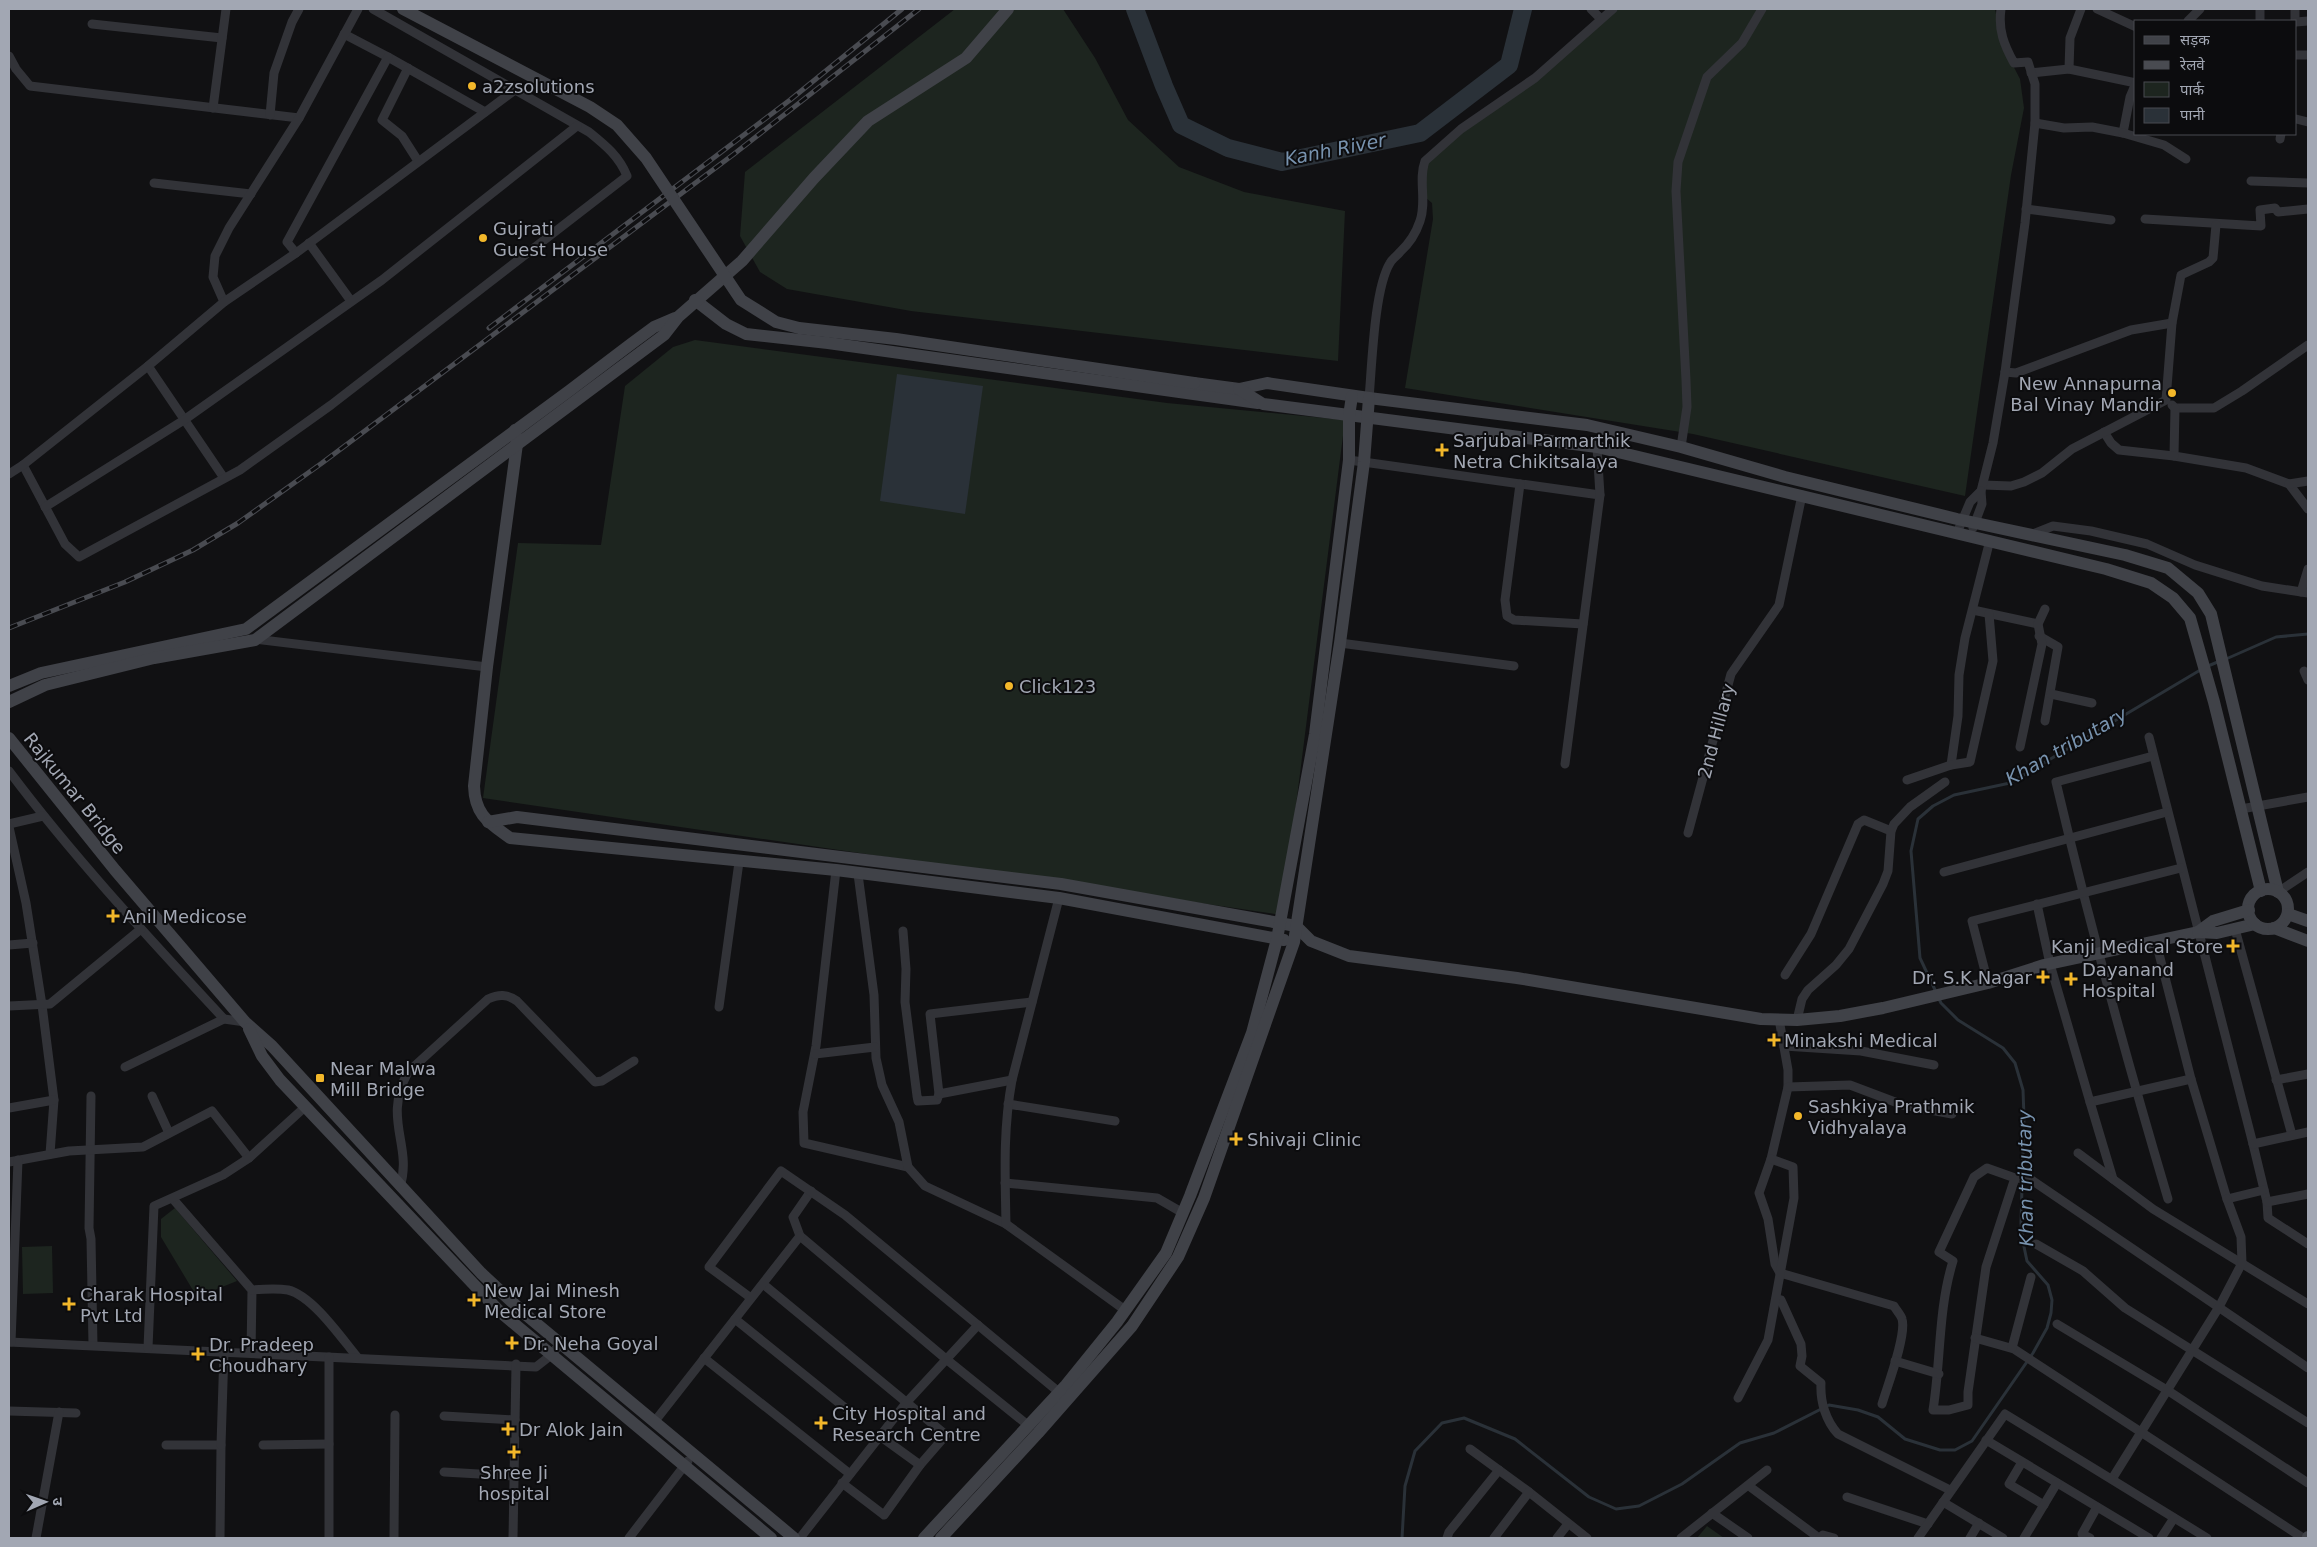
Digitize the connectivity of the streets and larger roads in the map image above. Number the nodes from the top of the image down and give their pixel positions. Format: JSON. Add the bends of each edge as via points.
{"nodes":[{"id":1,"x":226,"y":9,"type":"edge"},
{"id":2,"x":299,"y":9,"type":"edge"},
{"id":3,"x":358,"y":9,"type":"edge"},
{"id":4,"x":373,"y":9,"type":"edge"},
{"id":5,"x":403,"y":9,"type":"edge"},
{"id":6,"x":1008,"y":9,"type":"edge"},
{"id":7,"x":1591,"y":9,"type":"edge"},
{"id":8,"x":1613,"y":9,"type":"edge"},
{"id":9,"x":1762,"y":9,"type":"edge"},
{"id":10,"x":2001,"y":9,"type":"edge"},
{"id":11,"x":2081,"y":9,"type":"edge"},
{"id":12,"x":2097,"y":9,"type":"edge"},
{"id":13,"x":2200,"y":9,"type":"edge"},
{"id":14,"x":2115,"y":13,"type":"edge"},
{"id":15,"x":1601,"y":19,"type":"junction"},
{"id":16,"x":2189,"y":20,"type":"edge"},
{"id":17,"x":92,"y":24,"type":"dead end"},
{"id":18,"x":2134,"y":26,"type":"edge"},
{"id":19,"x":344,"y":34,"type":"junction"},
{"id":20,"x":222,"y":38,"type":"junction"},
{"id":21,"x":9,"y":56,"type":"edge"},
{"id":22,"x":388,"y":57,"type":"junction"},
{"id":23,"x":408,"y":68,"type":"junction"},
{"id":24,"x":2069,"y":69,"type":"junction"},
{"id":25,"x":2031,"y":73,"type":"junction"},
{"id":26,"x":2134,"y":83,"type":"edge"},
{"id":27,"x":2134,"y":88,"type":"edge"},
{"id":28,"x":515,"y":90,"type":"junction"},
{"id":29,"x":213,"y":108,"type":"junction"},
{"id":30,"x":485,"y":112,"type":"junction"},
{"id":31,"x":270,"y":115,"type":"junction"},
{"id":32,"x":298,"y":118,"type":"junction"},
{"id":33,"x":2035,"y":123,"type":"junction"},
{"id":34,"x":577,"y":126,"type":"junction"},
{"id":35,"x":2123,"y":133,"type":"junction"},
{"id":36,"x":2186,"y":159,"type":"dead end"},
{"id":37,"x":418,"y":161,"type":"junction"},
{"id":38,"x":2251,"y":181,"type":"dead end"},
{"id":39,"x":154,"y":183,"type":"dead end"},
{"id":40,"x":2308,"y":183,"type":"edge"},
{"id":41,"x":251,"y":194,"type":"junction"},
{"id":42,"x":2026,"y":208,"type":"junction"},
{"id":43,"x":2308,"y":209,"type":"edge"},
{"id":44,"x":2145,"y":219,"type":"dead end"},
{"id":45,"x":2111,"y":220,"type":"dead end"},
{"id":46,"x":2216,"y":225,"type":"junction"},
{"id":47,"x":309,"y":243,"type":"junction"},
{"id":48,"x":296,"y":253,"type":"junction"},
{"id":49,"x":695,"y":300,"type":"junction"},
{"id":50,"x":351,"y":301,"type":"junction"},
{"id":51,"x":224,"y":302,"type":"junction"},
{"id":52,"x":678,"y":317,"type":"junction"},
{"id":53,"x":2172,"y":324,"type":"junction"},
{"id":54,"x":2308,"y":345,"type":"edge"},
{"id":55,"x":148,"y":366,"type":"junction"},
{"id":56,"x":2005,"y":372,"type":"junction"},
{"id":57,"x":1239,"y":389,"type":"junction"},
{"id":58,"x":1352,"y":396,"type":"junction"},
{"id":59,"x":1369,"y":398,"type":"junction"},
{"id":60,"x":2166,"y":400,"type":"junction"},
{"id":61,"x":1263,"y":404,"type":"junction"},
{"id":62,"x":2175,"y":408,"type":"junction"},
{"id":63,"x":1349,"y":416,"type":"junction"},
{"id":64,"x":1368,"y":418,"type":"junction"},
{"id":65,"x":184,"y":420,"type":"junction"},
{"id":66,"x":515,"y":430,"type":"junction"},
{"id":67,"x":2104,"y":432,"type":"junction"},
{"id":68,"x":517,"y":444,"type":"junction"},
{"id":69,"x":1597,"y":446,"type":"junction"},
{"id":70,"x":1681,"y":447,"type":"junction"},
{"id":71,"x":2174,"y":456,"type":"junction"},
{"id":72,"x":1349,"y":460,"type":"junction"},
{"id":73,"x":1364,"y":462,"type":"junction"},
{"id":74,"x":23,"y":465,"type":"junction"},
{"id":75,"x":9,"y":474,"type":"edge"},
{"id":76,"x":224,"y":478,"type":"junction"},
{"id":77,"x":2308,"y":481,"type":"edge"},
{"id":78,"x":1520,"y":484,"type":"junction"},
{"id":79,"x":2289,"y":484,"type":"junction"},
{"id":80,"x":1982,"y":488,"type":"junction"},
{"id":81,"x":1600,"y":495,"type":"junction"},
{"id":82,"x":1802,"y":495,"type":"junction"},
{"id":83,"x":45,"y":507,"type":"junction"},
{"id":84,"x":2308,"y":509,"type":"edge"},
{"id":85,"x":1969,"y":522,"type":"junction"},
{"id":86,"x":1957,"y":533,"type":"junction"},
{"id":87,"x":2030,"y":535,"type":"junction"},
{"id":88,"x":1970,"y":536,"type":"junction"},
{"id":89,"x":1990,"y":540,"type":"junction"},
{"id":90,"x":2308,"y":569,"type":"edge"},
{"id":91,"x":2304,"y":592,"type":"edge"},
{"id":92,"x":2045,"y":609,"type":"dead end"},
{"id":93,"x":1973,"y":610,"type":"junction"},
{"id":94,"x":1989,"y":614,"type":"junction"},
{"id":95,"x":1583,"y":624,"type":"junction"},
{"id":96,"x":2038,"y":624,"type":"junction"},
{"id":97,"x":246,"y":629,"type":"junction"},
{"id":98,"x":2040,"y":636,"type":"junction"},
{"id":99,"x":255,"y":640,"type":"junction"},
{"id":100,"x":1340,"y":643,"type":"junction"},
{"id":101,"x":1514,"y":666,"type":"dead end"},
{"id":102,"x":487,"y":668,"type":"junction"},
{"id":103,"x":2304,"y":671,"type":"dead end"},
{"id":104,"x":2308,"y":680,"type":"edge"},
{"id":105,"x":9,"y":686,"type":"edge"},
{"id":106,"x":2051,"y":694,"type":"junction"},
{"id":107,"x":9,"y":702,"type":"edge"},
{"id":108,"x":2092,"y":702,"type":"dead end"},
{"id":109,"x":2045,"y":721,"type":"dead end"},
{"id":110,"x":2149,"y":737,"type":"dead end"},
{"id":111,"x":9,"y":738,"type":"edge"},
{"id":112,"x":2020,"y":747,"type":"dead end"},
{"id":113,"x":2153,"y":756,"type":"junction"},
{"id":114,"x":1565,"y":764,"type":"dead end"},
{"id":115,"x":1951,"y":765,"type":"junction"},
{"id":116,"x":9,"y":773,"type":"edge"},
{"id":117,"x":1907,"y":780,"type":"dead end"},
{"id":118,"x":1945,"y":782,"type":"dead end"},
{"id":119,"x":2308,"y":797,"type":"edge"},
{"id":120,"x":2257,"y":806,"type":"junction"},
{"id":121,"x":2241,"y":809,"type":"junction"},
{"id":122,"x":2167,"y":812,"type":"junction"},
{"id":123,"x":43,"y":816,"type":"junction"},
{"id":124,"x":488,"y":822,"type":"junction"},
{"id":125,"x":9,"y":826,"type":"edge"},
{"id":126,"x":1891,"y":831,"type":"junction"},
{"id":127,"x":1688,"y":833,"type":"dead end"},
{"id":128,"x":2069,"y":837,"type":"junction"},
{"id":129,"x":739,"y":862,"type":"junction"},
{"id":130,"x":2181,"y":868,"type":"junction"},
{"id":131,"x":836,"y":870,"type":"junction"},
{"id":132,"x":1944,"y":872,"type":"dead end"},
{"id":133,"x":2308,"y":872,"type":"edge"},
{"id":134,"x":858,"y":874,"type":"junction"},
{"id":135,"x":2261,"y":891,"type":"junction"},
{"id":136,"x":2278,"y":892,"type":"junction"},
{"id":137,"x":2082,"y":893,"type":"junction"},
{"id":138,"x":1059,"y":898,"type":"junction"},
{"id":139,"x":2037,"y":904,"type":"junction"},
{"id":140,"x":2249,"y":910,"type":"junction"},
{"id":141,"x":2288,"y":914,"type":"junction"},
{"id":142,"x":2308,"y":921,"type":"edge"},
{"id":143,"x":1280,"y":923,"type":"junction"},
{"id":144,"x":2255,"y":924,"type":"junction"},
{"id":145,"x":1296,"y":926,"type":"junction"},
{"id":146,"x":2274,"y":928,"type":"junction"},
{"id":147,"x":141,"y":929,"type":"junction"},
{"id":148,"x":2235,"y":930,"type":"junction"},
{"id":149,"x":903,"y":931,"type":"dead end"},
{"id":150,"x":2198,"y":932,"type":"junction"},
{"id":151,"x":1277,"y":939,"type":"junction"},
{"id":152,"x":1311,"y":941,"type":"junction"},
{"id":153,"x":2308,"y":941,"type":"edge"},
{"id":154,"x":1294,"y":942,"type":"junction"},
{"id":155,"x":2156,"y":942,"type":"junction"},
{"id":156,"x":32,"y":943,"type":"junction"},
{"id":157,"x":9,"y":945,"type":"edge"},
{"id":158,"x":2100,"y":954,"type":"junction"},
{"id":159,"x":2050,"y":964,"type":"junction"},
{"id":160,"x":1785,"y":975,"type":"dead end"},
{"id":161,"x":1988,"y":983,"type":"junction"},
{"id":162,"x":1032,"y":1002,"type":"junction"},
{"id":163,"x":42,"y":1005,"type":"junction"},
{"id":164,"x":9,"y":1006,"type":"edge"},
{"id":165,"x":719,"y":1007,"type":"dead end"},
{"id":166,"x":224,"y":1019,"type":"junction"},
{"id":167,"x":1779,"y":1019,"type":"junction"},
{"id":168,"x":1797,"y":1020,"type":"junction"},
{"id":169,"x":246,"y":1022,"type":"junction"},
{"id":170,"x":1784,"y":1046,"type":"junction"},
{"id":171,"x":875,"y":1047,"type":"junction"},
{"id":172,"x":815,"y":1054,"type":"junction"},
{"id":173,"x":634,"y":1061,"type":"dead end"},
{"id":174,"x":1934,"y":1065,"type":"dead end"},
{"id":175,"x":125,"y":1067,"type":"dead end"},
{"id":176,"x":2308,"y":1074,"type":"edge"},
{"id":177,"x":2191,"y":1079,"type":"junction"},
{"id":178,"x":1012,"y":1080,"type":"junction"},
{"id":179,"x":2276,"y":1080,"type":"junction"},
{"id":180,"x":1788,"y":1087,"type":"junction"},
{"id":181,"x":2136,"y":1092,"type":"junction"},
{"id":182,"x":939,"y":1094,"type":"junction"},
{"id":183,"x":91,"y":1096,"type":"dead end"},
{"id":184,"x":152,"y":1096,"type":"dead end"},
{"id":185,"x":54,"y":1100,"type":"junction"},
{"id":186,"x":2090,"y":1102,"type":"junction"},
{"id":187,"x":1008,"y":1104,"type":"junction"},
{"id":188,"x":306,"y":1107,"type":"junction"},
{"id":189,"x":9,"y":1108,"type":"edge"},
{"id":190,"x":1952,"y":1114,"type":"dead end"},
{"id":191,"x":1115,"y":1121,"type":"dead end"},
{"id":192,"x":169,"y":1132,"type":"junction"},
{"id":193,"x":2308,"y":1132,"type":"edge"},
{"id":194,"x":2292,"y":1135,"type":"junction"},
{"id":195,"x":2253,"y":1144,"type":"junction"},
{"id":196,"x":91,"y":1150,"type":"junction"},
{"id":197,"x":2078,"y":1153,"type":"dead end"},
{"id":198,"x":50,"y":1154,"type":"junction"},
{"id":199,"x":249,"y":1158,"type":"junction"},
{"id":200,"x":1770,"y":1159,"type":"junction"},
{"id":201,"x":18,"y":1160,"type":"junction"},
{"id":202,"x":9,"y":1162,"type":"edge"},
{"id":203,"x":908,"y":1167,"type":"junction"},
{"id":204,"x":2020,"y":1178,"type":"junction"},
{"id":205,"x":2113,"y":1179,"type":"junction"},
{"id":206,"x":1005,"y":1182,"type":"junction"},
{"id":207,"x":400,"y":1187,"type":"junction"},
{"id":208,"x":2264,"y":1190,"type":"junction"},
{"id":209,"x":811,"y":1191,"type":"junction"},
{"id":210,"x":2308,"y":1194,"type":"edge"},
{"id":211,"x":410,"y":1198,"type":"junction"},
{"id":212,"x":173,"y":1199,"type":"junction"},
{"id":213,"x":2168,"y":1199,"type":"dead end"},
{"id":214,"x":2227,"y":1199,"type":"junction"},
{"id":215,"x":2267,"y":1202,"type":"junction"},
{"id":216,"x":400,"y":1208,"type":"junction"},
{"id":217,"x":1183,"y":1213,"type":"junction"},
{"id":218,"x":1006,"y":1224,"type":"junction"},
{"id":219,"x":800,"y":1236,"type":"junction"},
{"id":220,"x":2036,"y":1244,"type":"dead end"},
{"id":221,"x":2308,"y":1244,"type":"edge"},
{"id":222,"x":2242,"y":1263,"type":"junction"},
{"id":223,"x":1780,"y":1273,"type":"junction"},
{"id":224,"x":2031,"y":1277,"type":"dead end"},
{"id":225,"x":1146,"y":1281,"type":"junction"},
{"id":226,"x":763,"y":1284,"type":"junction"},
{"id":227,"x":1158,"y":1288,"type":"junction"},
{"id":228,"x":252,"y":1290,"type":"junction"},
{"id":229,"x":751,"y":1298,"type":"junction"},
{"id":230,"x":1776,"y":1299,"type":"junction"},
{"id":231,"x":2308,"y":1304,"type":"edge"},
{"id":232,"x":2219,"y":1307,"type":"junction"},
{"id":233,"x":1125,"y":1310,"type":"junction"},
{"id":234,"x":735,"y":1319,"type":"junction"},
{"id":235,"x":2057,"y":1324,"type":"dead end"},
{"id":236,"x":978,"y":1325,"type":"junction"},
{"id":237,"x":1975,"y":1338,"type":"junction"},
{"id":238,"x":10,"y":1342,"type":"edge"},
{"id":239,"x":561,"y":1343,"type":"junction"},
{"id":240,"x":93,"y":1345,"type":"junction"},
{"id":241,"x":148,"y":1348,"type":"junction"},
{"id":242,"x":2012,"y":1348,"type":"junction"},
{"id":243,"x":2192,"y":1348,"type":"junction"},
{"id":244,"x":224,"y":1351,"type":"junction"},
{"id":245,"x":251,"y":1352,"type":"junction"},
{"id":246,"x":550,"y":1356,"type":"junction"},
{"id":247,"x":329,"y":1357,"type":"junction"},
{"id":248,"x":358,"y":1358,"type":"junction"},
{"id":249,"x":704,"y":1358,"type":"junction"},
{"id":250,"x":946,"y":1360,"type":"junction"},
{"id":251,"x":1895,"y":1361,"type":"junction"},
{"id":252,"x":516,"y":1364,"type":"junction"},
{"id":253,"x":2308,"y":1368,"type":"edge"},
{"id":254,"x":1939,"y":1374,"type":"junction"},
{"id":255,"x":2167,"y":1390,"type":"junction"},
{"id":256,"x":1060,"y":1393,"type":"junction"},
{"id":257,"x":1738,"y":1398,"type":"dead end"},
{"id":258,"x":906,"y":1403,"type":"junction"},
{"id":259,"x":1882,"y":1404,"type":"dead end"},
{"id":260,"x":9,"y":1411,"type":"edge"},
{"id":261,"x":849,"y":1411,"type":"dead end"},
{"id":262,"x":58,"y":1412,"type":"junction"},
{"id":263,"x":76,"y":1413,"type":"dead end"},
{"id":264,"x":395,"y":1414,"type":"dead end"},
{"id":265,"x":444,"y":1416,"type":"dead end"},
{"id":266,"x":515,"y":1420,"type":"junction"},
{"id":267,"x":655,"y":1421,"type":"junction"},
{"id":268,"x":2308,"y":1423,"type":"edge"},
{"id":269,"x":1030,"y":1426,"type":"junction"},
{"id":270,"x":2141,"y":1432,"type":"junction"},
{"id":271,"x":880,"y":1436,"type":"junction"},
{"id":272,"x":1986,"y":1440,"type":"junction"},
{"id":273,"x":329,"y":1444,"type":"junction"},
{"id":274,"x":166,"y":1445,"type":"dead end"},
{"id":275,"x":222,"y":1445,"type":"junction"},
{"id":276,"x":263,"y":1445,"type":"dead end"},
{"id":277,"x":1470,"y":1449,"type":"dead end"},
{"id":278,"x":694,"y":1453,"type":"junction"},
{"id":279,"x":2022,"y":1462,"type":"junction"},
{"id":280,"x":920,"y":1465,"type":"junction"},
{"id":281,"x":684,"y":1467,"type":"junction"},
{"id":282,"x":1499,"y":1470,"type":"junction"},
{"id":283,"x":1767,"y":1470,"type":"dead end"},
{"id":284,"x":444,"y":1472,"type":"dead end"},
{"id":285,"x":850,"y":1474,"type":"junction"},
{"id":286,"x":514,"y":1476,"type":"junction"},
{"id":287,"x":2112,"y":1479,"type":"junction"},
{"id":288,"x":842,"y":1483,"type":"junction"},
{"id":289,"x":2057,"y":1483,"type":"junction"},
{"id":290,"x":2308,"y":1483,"type":"edge"},
{"id":291,"x":1749,"y":1486,"type":"junction"},
{"id":292,"x":1950,"y":1490,"type":"junction"},
{"id":293,"x":1529,"y":1492,"type":"junction"},
{"id":294,"x":1847,"y":1497,"type":"dead end"},
{"id":295,"x":1943,"y":1502,"type":"junction"},
{"id":296,"x":2044,"y":1505,"type":"junction"},
{"id":297,"x":2097,"y":1507,"type":"junction"},
{"id":298,"x":1712,"y":1514,"type":"junction"},
{"id":299,"x":2174,"y":1518,"type":"junction"},
{"id":300,"x":1568,"y":1524,"type":"junction"},
{"id":301,"x":1928,"y":1524,"type":"junction"},
{"id":302,"x":1978,"y":1524,"type":"junction"},
{"id":303,"x":2133,"y":1534,"type":"edge"},
{"id":304,"x":36,"y":1538,"type":"edge"},
{"id":305,"x":220,"y":1538,"type":"edge"},
{"id":306,"x":329,"y":1538,"type":"edge"},
{"id":307,"x":394,"y":1538,"type":"edge"},
{"id":308,"x":513,"y":1538,"type":"edge"},
{"id":309,"x":629,"y":1538,"type":"edge"},
{"id":310,"x":771,"y":1538,"type":"edge"},
{"id":311,"x":794,"y":1538,"type":"edge"},
{"id":312,"x":800,"y":1538,"type":"edge"},
{"id":313,"x":924,"y":1538,"type":"edge"},
{"id":314,"x":941,"y":1538,"type":"edge"},
{"id":315,"x":1447,"y":1538,"type":"edge"},
{"id":316,"x":1494,"y":1538,"type":"edge"},
{"id":317,"x":1557,"y":1538,"type":"edge"},
{"id":318,"x":1587,"y":1538,"type":"edge"},
{"id":319,"x":1681,"y":1538,"type":"edge"},
{"id":320,"x":1748,"y":1538,"type":"edge"},
{"id":321,"x":1819,"y":1538,"type":"edge"},
{"id":322,"x":1834,"y":1538,"type":"edge"},
{"id":323,"x":1918,"y":1538,"type":"edge"},
{"id":324,"x":1970,"y":1538,"type":"edge"},
{"id":325,"x":2003,"y":1538,"type":"edge"},
{"id":326,"x":2024,"y":1538,"type":"edge"},
{"id":327,"x":2090,"y":1538,"type":"edge"},
{"id":328,"x":2149,"y":1538,"type":"edge"},
{"id":329,"x":2161,"y":1538,"type":"edge"},
{"id":330,"x":2208,"y":1538,"type":"edge"},
{"id":331,"x":2303,"y":1538,"type":"edge"}],
"edges":[{"from":1,"to":20,"type":"street"},
{"from":2,"to":31,"type":"street","via":[[274,73]]},
{"from":3,"to":19,"type":"street"},
{"from":4,"to":28,"type":"street"},
{"from":5,"to":57,"type":"street","bridge":true,"via":[[590,107],[617,126],[646,158],[741,300],[776,322],[799,328]]},
{"from":6,"to":49,"type":"street","via":[[966,58],[868,121],[742,261]]},
{"from":7,"to":15,"type":"street"},
{"from":8,"to":15,"type":"street"},
{"from":9,"to":70,"type":"street","via":[[1742,43],[1707,77],[1678,162],[1676,191],[1687,406]]},
{"from":10,"to":25,"type":"street","via":[[1999,22],[2003,44],[2014,64],[2028,62]]},
{"from":11,"to":24,"type":"street","via":[[2070,38]]},
{"from":12,"to":14,"type":"street"},
{"from":13,"to":16,"type":"street"},
{"from":14,"to":18,"type":"street"},
{"from":15,"to":59,"type":"street","via":[[1535,78],[1461,129],[1424,161],[1421,219],[1415,235],[1390,263],[1380,292]]},
{"from":17,"to":20,"type":"street"},
{"from":19,"to":22,"type":"street"},
{"from":19,"to":32,"type":"street"},
{"from":20,"to":29,"type":"street"},
{"from":21,"to":29,"type":"street","via":[[30,86]]},
{"from":22,"to":23,"type":"street"},
{"from":22,"to":48,"type":"street","via":[[287,242]]},
{"from":23,"to":30,"type":"street"},
{"from":23,"to":37,"type":"street","via":[[382,120],[402,136]]},
{"from":24,"to":25,"type":"street"},
{"from":24,"to":26,"type":"street"},
{"from":25,"to":33,"type":"street","via":[[2035,84]]},
{"from":27,"to":35,"type":"street"},
{"from":28,"to":30,"type":"street"},
{"from":28,"to":34,"type":"street"},
{"from":29,"to":31,"type":"street"},
{"from":30,"to":37,"type":"street"},
{"from":31,"to":32,"type":"street"},
{"from":32,"to":41,"type":"street"},
{"from":33,"to":35,"type":"street"},
{"from":33,"to":42,"type":"street"},
{"from":34,"to":50,"type":"street"},
{"from":34,"to":76,"type":"street","via":[[610,148],[627,176],[331,405]]},
{"from":35,"to":36,"type":"street","via":[[2164,146]]},
{"from":37,"to":47,"type":"street"},
{"from":38,"to":40,"type":"street"},
{"from":39,"to":41,"type":"street"},
{"from":41,"to":51,"type":"street","via":[[215,256],[213,277]]},
{"from":42,"to":45,"type":"street"},
{"from":42,"to":56,"type":"street"},
{"from":43,"to":46,"type":"street","via":[[2285,212],[2278,212],[2275,208],[2260,210],[2261,226]]},
{"from":44,"to":46,"type":"street"},
{"from":46,"to":53,"type":"street","via":[[2210,262],[2181,275]]},
{"from":47,"to":48,"type":"street"},
{"from":47,"to":50,"type":"street"},
{"from":48,"to":51,"type":"street"},
{"from":49,"to":52,"type":"street"},
{"from":49,"to":61,"type":"street","via":[[726,324],[746,334]]},
{"from":50,"to":65,"type":"street"},
{"from":51,"to":55,"type":"street"},
{"from":52,"to":66,"type":"street","via":[[654,327]]},
{"from":52,"to":68,"type":"street","via":[[664,335]]},
{"from":53,"to":56,"type":"street","via":[[2132,330],[2016,373]]},
{"from":53,"to":60,"type":"street"},
{"from":54,"to":62,"type":"street","via":[[2214,408]]},
{"from":55,"to":65,"type":"street"},
{"from":55,"to":74,"type":"street"},
{"from":56,"to":80,"type":"street"},
{"from":57,"to":58,"type":"street","via":[[1267,383]]},
{"from":57,"to":61,"type":"street"},
{"from":58,"to":59,"type":"street"},
{"from":58,"to":63,"type":"street"},
{"from":59,"to":64,"type":"street"},
{"from":59,"to":70,"type":"street","via":[[1587,425]]},
{"from":60,"to":62,"type":"street"},
{"from":60,"to":67,"type":"street"},
{"from":61,"to":63,"type":"street"},
{"from":62,"to":71,"type":"street"},
{"from":63,"to":64,"type":"street"},
{"from":63,"to":72,"type":"street"},
{"from":64,"to":69,"type":"street"},
{"from":64,"to":73,"type":"street"},
{"from":65,"to":76,"type":"street"},
{"from":65,"to":83,"type":"street"},
{"from":66,"to":68,"type":"street"},
{"from":66,"to":97,"type":"street"},
{"from":67,"to":71,"type":"street","via":[[2119,450]]},
{"from":67,"to":80,"type":"street","via":[[2072,449],[2042,473],[2024,482]]},
{"from":68,"to":99,"type":"street"},
{"from":68,"to":102,"type":"street"},
{"from":69,"to":81,"type":"street"},
{"from":69,"to":82,"type":"street"},
{"from":70,"to":85,"type":"street","via":[[1785,477]]},
{"from":71,"to":79,"type":"street","via":[[2246,468]]},
{"from":72,"to":73,"type":"street"},
{"from":72,"to":143,"type":"street","via":[[1315,734]]},
{"from":73,"to":78,"type":"street"},
{"from":73,"to":100,"type":"street"},
{"from":74,"to":75,"type":"street"},
{"from":74,"to":83,"type":"street"},
{"from":76,"to":83,"type":"street","via":[[79,557],[65,544]]},
{"from":77,"to":79,"type":"street"},
{"from":78,"to":81,"type":"street"},
{"from":78,"to":95,"type":"street","via":[[1505,610],[1507,616],[1514,620]]},
{"from":79,"to":84,"type":"street"},
{"from":80,"to":85,"type":"street","via":[[1970,502]]},
{"from":81,"to":95,"type":"street"},
{"from":82,"to":86,"type":"street"},
{"from":82,"to":127,"type":"street","name":"2nd Hillary","via":[[1779,605],[1731,674]]},
{"from":85,"to":86,"type":"street"},
{"from":85,"to":87,"type":"street"},
{"from":85,"to":88,"type":"street"},
{"from":86,"to":88,"type":"street"},
{"from":87,"to":91,"type":"street","via":[[2053,526],[2091,531],[2147,544],[2195,565],[2262,586]]},
{"from":87,"to":120,"type":"street","via":[[2125,555],[2168,568],[2198,593],[2211,614]]},
{"from":88,"to":89,"type":"street"},
{"from":89,"to":93,"type":"street"},
{"from":89,"to":121,"type":"street","via":[[2151,583],[2174,598],[2190,618],[2198,641]]},
{"from":90,"to":91,"type":"street"},
{"from":92,"to":96,"type":"street"},
{"from":93,"to":94,"type":"street"},
{"from":93,"to":115,"type":"street","via":[[1959,675],[1958,716]]},
{"from":94,"to":96,"type":"street"},
{"from":94,"to":115,"type":"street","via":[[1993,661],[1977,739],[1970,762]]},
{"from":95,"to":114,"type":"street"},
{"from":96,"to":98,"type":"street"},
{"from":97,"to":99,"type":"street"},
{"from":97,"to":105,"type":"street","via":[[41,673]]},
{"from":98,"to":106,"type":"street","via":[[2058,647]]},
{"from":98,"to":112,"type":"street","via":[[2042,644]]},
{"from":99,"to":102,"type":"street"},
{"from":99,"to":107,"type":"street","via":[[154,658],[45,685]]},
{"from":100,"to":101,"type":"street"},
{"from":100,"to":145,"type":"street"},
{"from":102,"to":124,"type":"street","via":[[474,786],[479,811]]},
{"from":103,"to":104,"type":"street"},
{"from":106,"to":108,"type":"street"},
{"from":106,"to":109,"type":"street"},
{"from":110,"to":113,"type":"street"},
{"from":111,"to":169,"type":"street","name":"Rajkumar Bridge","via":[[115,870]]},
{"from":113,"to":122,"type":"street"},
{"from":113,"to":128,"type":"street","via":[[2056,782]]},
{"from":115,"to":117,"type":"street"},
{"from":116,"to":123,"type":"street"},
{"from":118,"to":126,"type":"street","via":[[1910,806]]},
{"from":119,"to":120,"type":"street"},
{"from":120,"to":121,"type":"street"},
{"from":120,"to":136,"type":"street"},
{"from":121,"to":135,"type":"street"},
{"from":122,"to":128,"type":"street"},
{"from":122,"to":130,"type":"street"},
{"from":123,"to":125,"type":"street"},
{"from":123,"to":147,"type":"street"},
{"from":124,"to":129,"type":"street","via":[[510,838]]},
{"from":124,"to":143,"type":"street","via":[[517,817],[1061,884]]},
{"from":125,"to":156,"type":"street"},
{"from":126,"to":160,"type":"street","via":[[1864,820],[1858,824],[1811,934]]},
{"from":126,"to":168,"type":"street","via":[[1888,871],[1883,884],[1849,949],[1808,990]]},
{"from":128,"to":132,"type":"street"},
{"from":128,"to":137,"type":"street"},
{"from":129,"to":131,"type":"street"},
{"from":129,"to":165,"type":"street"},
{"from":130,"to":137,"type":"street"},
{"from":130,"to":150,"type":"street"},
{"from":131,"to":134,"type":"street"},
{"from":131,"to":172,"type":"street"},
{"from":133,"to":136,"type":"street"},
{"from":134,"to":138,"type":"street"},
{"from":134,"to":171,"type":"street","via":[[874,994]]},
{"from":135,"to":136,"type":"street"},
{"from":135,"to":140,"type":"street","via":[[2252,899]]},
{"from":136,"to":141,"type":"street","via":[[2288,905]]},
{"from":137,"to":139,"type":"street"},
{"from":137,"to":158,"type":"street"},
{"from":138,"to":151,"type":"street"},
{"from":138,"to":162,"type":"street"},
{"from":139,"to":159,"type":"street"},
{"from":139,"to":161,"type":"street","via":[[1972,921]]},
{"from":140,"to":144,"type":"street"},
{"from":140,"to":150,"type":"street","via":[[2214,921]]},
{"from":141,"to":142,"type":"street"},
{"from":141,"to":146,"type":"street"},
{"from":143,"to":145,"type":"street"},
{"from":143,"to":151,"type":"street"},
{"from":144,"to":146,"type":"street","via":[[2261,928]]},
{"from":144,"to":148,"type":"street"},
{"from":145,"to":152,"type":"street"},
{"from":145,"to":154,"type":"street"},
{"from":146,"to":153,"type":"street"},
{"from":147,"to":163,"type":"street","via":[[50,1004]]},
{"from":147,"to":166,"type":"street"},
{"from":148,"to":150,"type":"street"},
{"from":148,"to":179,"type":"street"},
{"from":149,"to":182,"type":"street","via":[[905,1002],[918,1099],[936,1100]]},
{"from":150,"to":155,"type":"street"},
{"from":150,"to":195,"type":"street"},
{"from":151,"to":154,"type":"street"},
{"from":151,"to":217,"type":"street","via":[[1252,1033]]},
{"from":152,"to":154,"type":"street"},
{"from":152,"to":167,"type":"street","via":[[1349,956],[1370,960],[1517,978],[1762,1019]]},
{"from":154,"to":227,"type":"street","via":[[1204,1198],[1178,1257]]},
{"from":155,"to":158,"type":"street"},
{"from":155,"to":177,"type":"street"},
{"from":156,"to":157,"type":"street"},
{"from":156,"to":163,"type":"street"},
{"from":158,"to":159,"type":"street"},
{"from":158,"to":181,"type":"street"},
{"from":159,"to":161,"type":"street"},
{"from":159,"to":186,"type":"street"},
{"from":161,"to":168,"type":"street","via":[[1840,1016]]},
{"from":162,"to":178,"type":"street"},
{"from":162,"to":182,"type":"street","via":[[930,1014]]},
{"from":163,"to":164,"type":"street"},
{"from":163,"to":185,"type":"street"},
{"from":166,"to":169,"type":"street"},
{"from":166,"to":175,"type":"street"},
{"from":167,"to":168,"type":"street"},
{"from":167,"to":170,"type":"street"},
{"from":169,"to":188,"type":"street","via":[[262,1056]]},
{"from":169,"to":207,"type":"street","via":[[272,1046]]},
{"from":170,"to":174,"type":"street","via":[[1861,1050]]},
{"from":170,"to":180,"type":"street"},
{"from":171,"to":172,"type":"street"},
{"from":171,"to":203,"type":"street","via":[[882,1085],[898,1122]]},
{"from":172,"to":203,"type":"street","via":[[803,1112],[804,1143]]},
{"from":173,"to":207,"type":"street","via":[[595,1082],[517,1001],[502,995],[488,999],[408,1072],[402,1084],[396,1114],[403,1170]]},
{"from":176,"to":179,"type":"street"},
{"from":177,"to":181,"type":"street"},
{"from":177,"to":214,"type":"street"},
{"from":178,"to":182,"type":"street"},
{"from":178,"to":187,"type":"street"},
{"from":179,"to":194,"type":"street"},
{"from":180,"to":190,"type":"street","via":[[1850,1085],[1903,1104]]},
{"from":180,"to":200,"type":"street"},
{"from":181,"to":186,"type":"street"},
{"from":181,"to":213,"type":"street"},
{"from":183,"to":196,"type":"street"},
{"from":184,"to":192,"type":"street"},
{"from":185,"to":189,"type":"street"},
{"from":185,"to":198,"type":"street"},
{"from":186,"to":205,"type":"street"},
{"from":187,"to":191,"type":"street"},
{"from":187,"to":206,"type":"street"},
{"from":188,"to":199,"type":"street"},
{"from":188,"to":216,"type":"street"},
{"from":192,"to":196,"type":"street","via":[[143,1147]]},
{"from":192,"to":199,"type":"street","via":[[212,1111]]},
{"from":193,"to":194,"type":"street"},
{"from":194,"to":195,"type":"street"},
{"from":195,"to":208,"type":"street"},
{"from":196,"to":198,"type":"street"},
{"from":196,"to":240,"type":"street","via":[[89,1228]]},
{"from":197,"to":205,"type":"street"},
{"from":198,"to":201,"type":"street"},
{"from":199,"to":212,"type":"street","via":[[223,1175]]},
{"from":200,"to":223,"type":"street","via":[[1759,1193],[1768,1219],[1775,1264]]},
{"from":200,"to":223,"type":"street","via":[[1793,1167],[1794,1198]]},
{"from":201,"to":202,"type":"street"},
{"from":201,"to":238,"type":"street"},
{"from":203,"to":218,"type":"street","via":[[925,1186]]},
{"from":204,"to":232,"type":"street"},
{"from":204,"to":237,"type":"street","via":[[1986,1267]]},
{"from":204,"to":254,"type":"street","via":[[1987,1168],[1974,1177],[1939,1252],[1953,1261],[1939,1335]]},
{"from":205,"to":222,"type":"street","via":[[2153,1209]]},
{"from":206,"to":217,"type":"street","via":[[1157,1198]]},
{"from":206,"to":218,"type":"street"},
{"from":207,"to":211,"type":"street"},
{"from":208,"to":214,"type":"street"},
{"from":208,"to":215,"type":"street"},
{"from":209,"to":219,"type":"street","via":[[793,1217]]},
{"from":209,"to":229,"type":"street","via":[[781,1171],[709,1267]]},
{"from":209,"to":236,"type":"street"},
{"from":210,"to":215,"type":"street"},
{"from":211,"to":216,"type":"street"},
{"from":211,"to":239,"type":"street","via":[[481,1273]]},
{"from":212,"to":228,"type":"street"},
{"from":212,"to":241,"type":"street","via":[[154,1206]]},
{"from":214,"to":222,"type":"street","via":[[2242,1237]]},
{"from":215,"to":221,"type":"street","via":[[2268,1218]]},
{"from":216,"to":246,"type":"street","via":[[499,1311]]},
{"from":217,"to":225,"type":"street","via":[[1166,1253]]},
{"from":218,"to":233,"type":"street"},
{"from":219,"to":226,"type":"street"},
{"from":219,"to":250,"type":"street"},
{"from":220,"to":243,"type":"street","via":[[2083,1271],[2125,1308]]},
{"from":222,"to":231,"type":"street"},
{"from":222,"to":232,"type":"street"},
{"from":223,"to":230,"type":"street"},
{"from":223,"to":251,"type":"street","via":[[1894,1306],[1902,1319]]},
{"from":224,"to":242,"type":"street"},
{"from":225,"to":227,"type":"street"},
{"from":225,"to":233,"type":"street"},
{"from":226,"to":229,"type":"street"},
{"from":226,"to":258,"type":"street"},
{"from":227,"to":314,"type":"street","via":[[1132,1326]]},
{"from":228,"to":245,"type":"street"},
{"from":228,"to":248,"type":"street","via":[[278,1289],[301,1296]]},
{"from":229,"to":234,"type":"street"},
{"from":230,"to":257,"type":"street","via":[[1768,1340]]},
{"from":230,"to":292,"type":"street","via":[[1780,1300],[1801,1344],[1800,1366],[1821,1383],[1828,1423],[1838,1434]]},
{"from":232,"to":243,"type":"street"},
{"from":232,"to":253,"type":"street"},
{"from":233,"to":256,"type":"street"},
{"from":234,"to":249,"type":"street"},
{"from":234,"to":261,"type":"street"},
{"from":235,"to":255,"type":"street"},
{"from":236,"to":250,"type":"street"},
{"from":236,"to":256,"type":"street"},
{"from":237,"to":242,"type":"street"},
{"from":237,"to":254,"type":"street","via":[[1968,1405],[1933,1410]]},
{"from":238,"to":240,"type":"street"},
{"from":239,"to":246,"type":"street"},
{"from":239,"to":267,"type":"street"},
{"from":240,"to":241,"type":"street"},
{"from":241,"to":244,"type":"street"},
{"from":242,"to":270,"type":"street"},
{"from":243,"to":255,"type":"street"},
{"from":243,"to":268,"type":"street"},
{"from":244,"to":245,"type":"street"},
{"from":244,"to":275,"type":"street"},
{"from":245,"to":247,"type":"street"},
{"from":246,"to":252,"type":"street","via":[[536,1366]]},
{"from":246,"to":281,"type":"street"},
{"from":247,"to":248,"type":"street"},
{"from":247,"to":273,"type":"street"},
{"from":248,"to":252,"type":"street"},
{"from":249,"to":267,"type":"street"},
{"from":249,"to":285,"type":"street"},
{"from":250,"to":258,"type":"street"},
{"from":250,"to":269,"type":"street"},
{"from":251,"to":254,"type":"street"},
{"from":251,"to":259,"type":"street"},
{"from":252,"to":266,"type":"street"},
{"from":255,"to":270,"type":"street"},
{"from":255,"to":290,"type":"street"},
{"from":256,"to":269,"type":"street"},
{"from":258,"to":271,"type":"street"},
{"from":258,"to":280,"type":"street","via":[[946,1435]]},
{"from":260,"to":262,"type":"street"},
{"from":262,"to":263,"type":"street"},
{"from":262,"to":304,"type":"street"},
{"from":264,"to":307,"type":"street"},
{"from":265,"to":266,"type":"street"},
{"from":266,"to":286,"type":"street"},
{"from":267,"to":278,"type":"street"},
{"from":269,"to":313,"type":"street"},
{"from":270,"to":287,"type":"street"},
{"from":270,"to":331,"type":"street"},
{"from":271,"to":280,"type":"street"},
{"from":271,"to":285,"type":"street"},
{"from":272,"to":279,"type":"street"},
{"from":272,"to":287,"type":"street","via":[[2005,1414]]},
{"from":272,"to":292,"type":"street"},
{"from":273,"to":276,"type":"street"},
{"from":273,"to":306,"type":"street"},
{"from":274,"to":275,"type":"street"},
{"from":275,"to":305,"type":"street"},
{"from":277,"to":282,"type":"street"},
{"from":278,"to":281,"type":"street"},
{"from":278,"to":311,"type":"street"},
{"from":279,"to":289,"type":"street"},
{"from":279,"to":296,"type":"street","via":[[2008,1484]]},
{"from":280,"to":288,"type":"street","via":[[884,1514]]},
{"from":281,"to":309,"type":"street"},
{"from":281,"to":310,"type":"street"},
{"from":282,"to":293,"type":"street"},
{"from":282,"to":315,"type":"street"},
{"from":283,"to":291,"type":"street"},
{"from":284,"to":286,"type":"street"},
{"from":285,"to":288,"type":"street"},
{"from":286,"to":308,"type":"street"},
{"from":287,"to":299,"type":"street"},
{"from":288,"to":312,"type":"street"},
{"from":289,"to":296,"type":"street"},
{"from":289,"to":297,"type":"street"},
{"from":291,"to":298,"type":"street"},
{"from":291,"to":321,"type":"street"},
{"from":292,"to":295,"type":"street"},
{"from":293,"to":300,"type":"street"},
{"from":293,"to":316,"type":"street"},
{"from":294,"to":301,"type":"street"},
{"from":295,"to":301,"type":"street"},
{"from":295,"to":302,"type":"street"},
{"from":296,"to":326,"type":"street"},
{"from":297,"to":303,"type":"street"},
{"from":297,"to":327,"type":"street","via":[[2082,1534]]},
{"from":298,"to":319,"type":"street"},
{"from":298,"to":320,"type":"street"},
{"from":299,"to":329,"type":"street"},
{"from":299,"to":330,"type":"street"},
{"from":300,"to":317,"type":"street"},
{"from":300,"to":318,"type":"street"},
{"from":301,"to":323,"type":"street"},
{"from":302,"to":324,"type":"street"},
{"from":302,"to":325,"type":"street"},
{"from":303,"to":328,"type":"street"},
{"from":321,"to":322,"type":"street","via":[[1823,1535]]}]}
